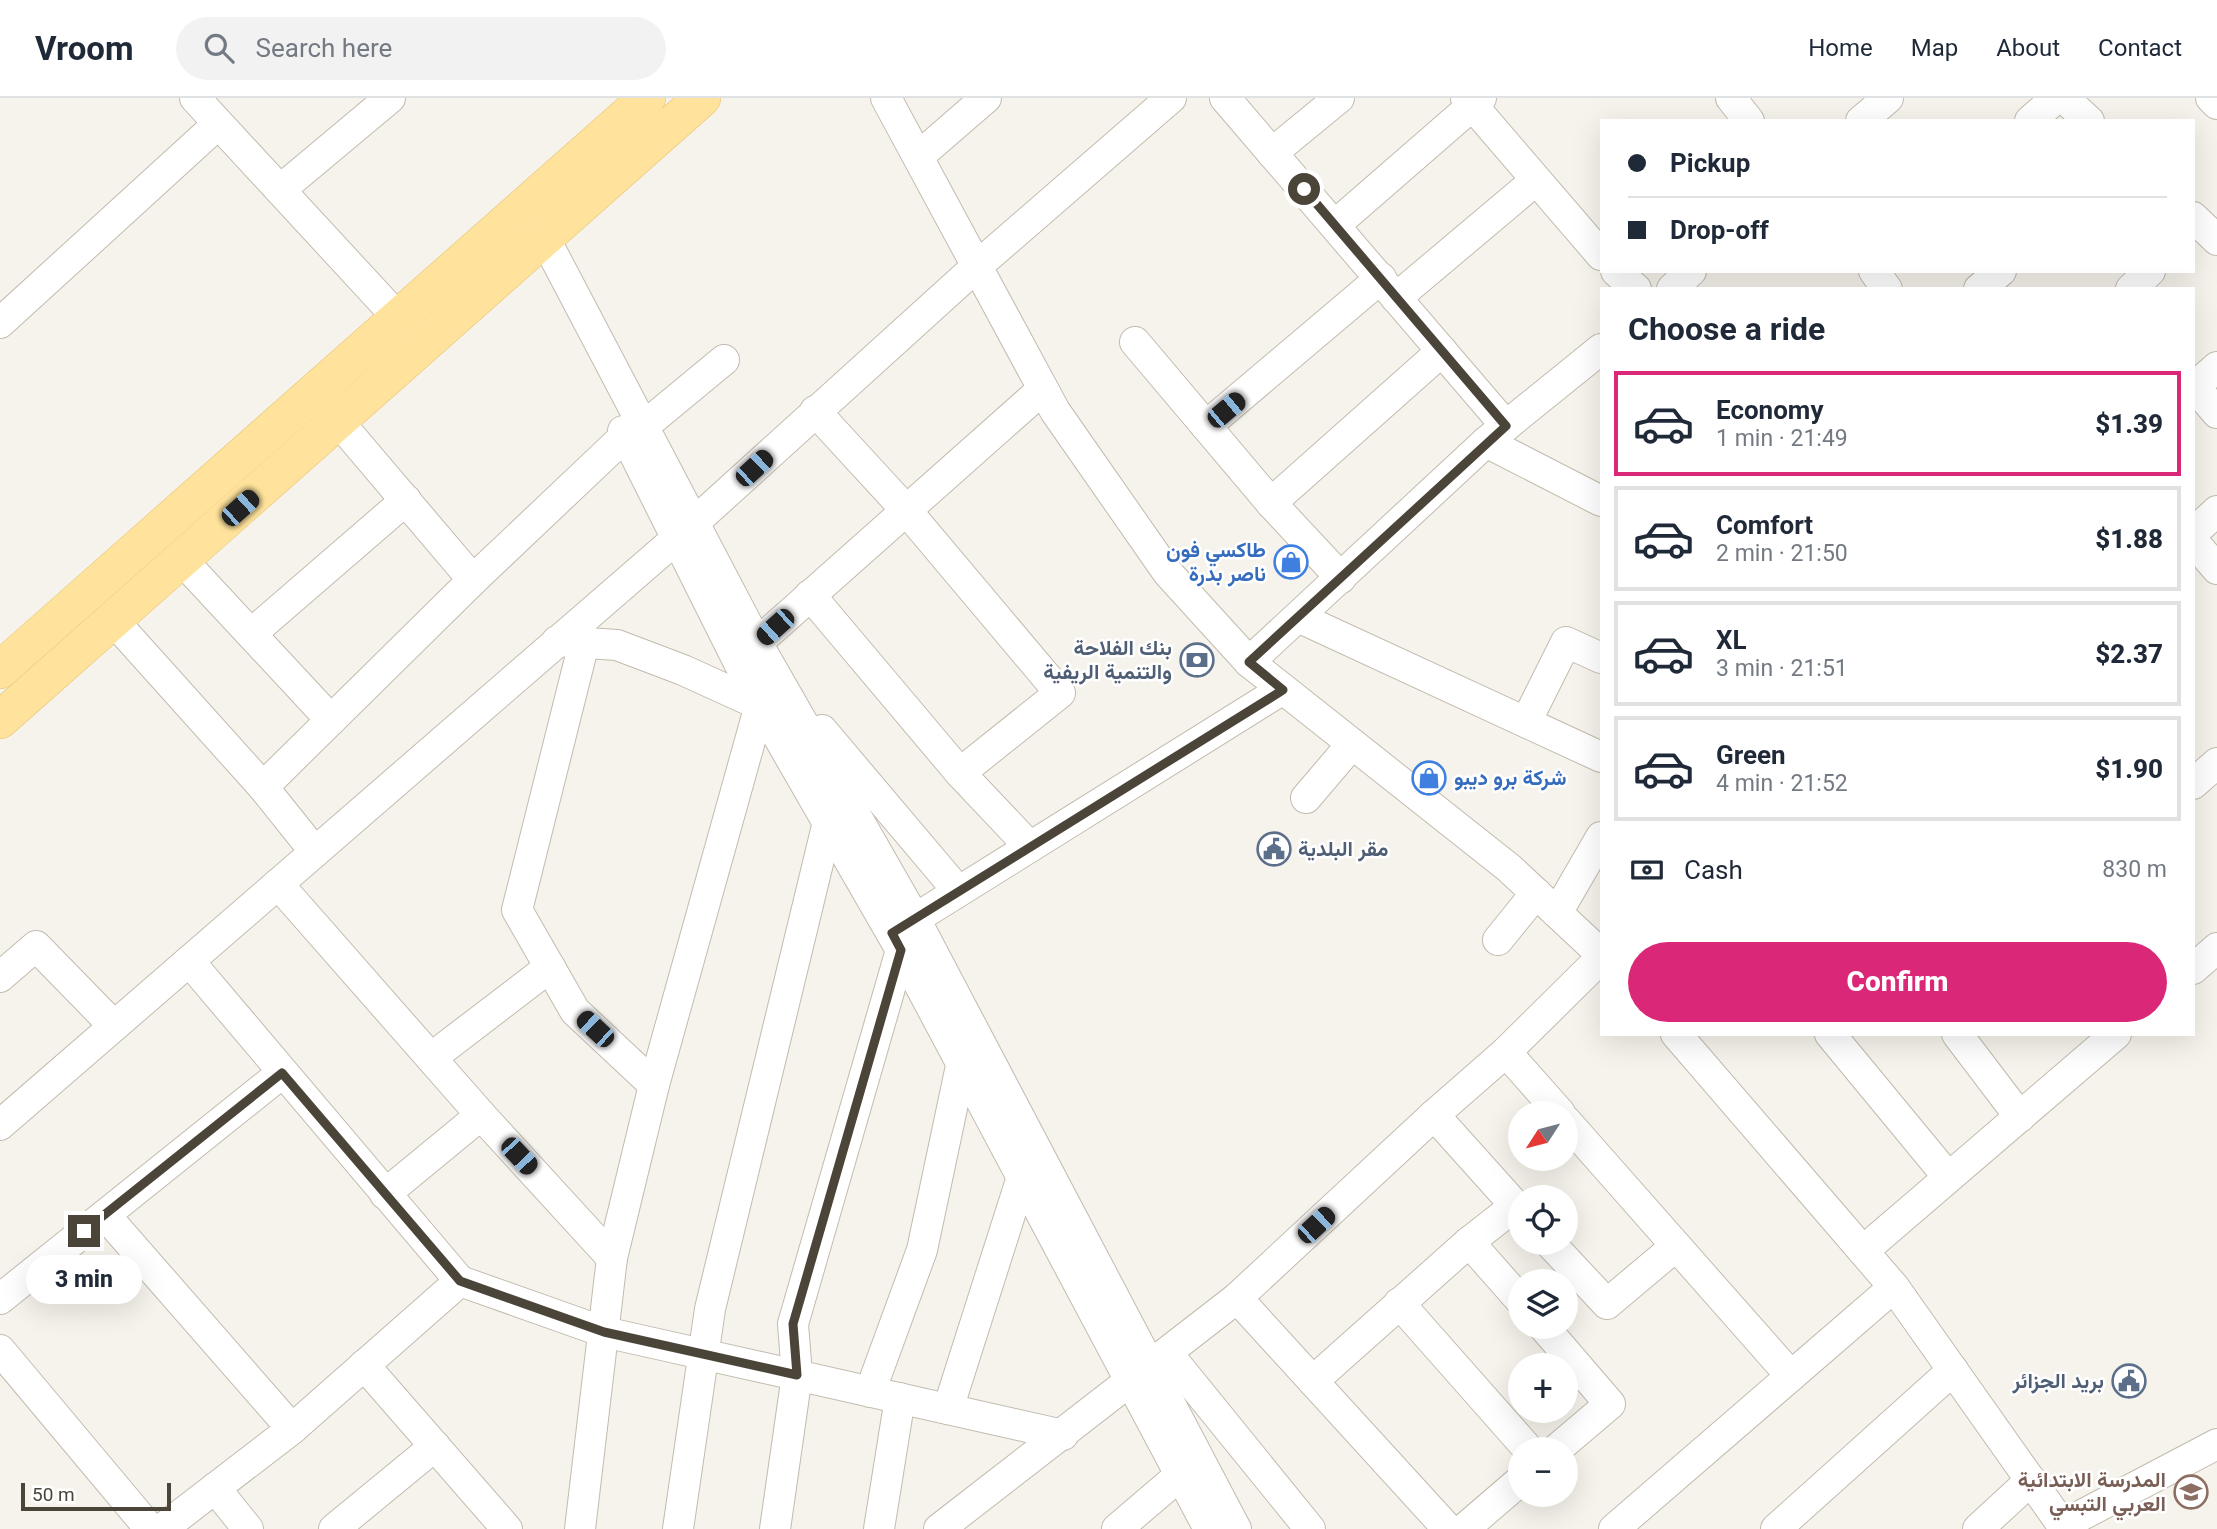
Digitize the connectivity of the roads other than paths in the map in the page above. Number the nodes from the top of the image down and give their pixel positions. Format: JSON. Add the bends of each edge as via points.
{"nodes":[{"id":1,"x":195,"y":98,"type":"edge"},
{"id":2,"x":390,"y":98,"type":"edge"},
{"id":3,"x":647,"y":98,"type":"edge"},
{"id":4,"x":702,"y":98,"type":"edge"},
{"id":5,"x":886,"y":98,"type":"edge"},
{"id":6,"x":986,"y":98,"type":"edge"},
{"id":7,"x":1171,"y":98,"type":"edge"},
{"id":8,"x":1225,"y":98,"type":"edge"},
{"id":9,"x":1339,"y":98,"type":"edge"},
{"id":10,"x":1731,"y":98,"type":"edge"},
{"id":11,"x":2056,"y":98,"type":"edge"},
{"id":12,"x":2064,"y":98,"type":"edge"},
{"id":13,"x":2211,"y":98,"type":"edge"},
{"id":14,"x":1473,"y":100,"type":"edge"},
{"id":15,"x":2217,"y":104,"type":"edge"},
{"id":16,"x":1747,"y":119,"type":"edge"},
{"id":17,"x":2032,"y":119,"type":"edge"},
{"id":18,"x":2087,"y":119,"type":"edge"},
{"id":19,"x":218,"y":124,"type":"junction"},
{"id":20,"x":1272,"y":153,"type":"junction"},
{"id":21,"x":919,"y":156,"type":"junction"},
{"id":22,"x":1535,"y":181,"type":"junction"},
{"id":23,"x":280,"y":190,"type":"junction"},
{"id":24,"x":511,"y":216,"type":"junction"},
{"id":25,"x":1335,"y":225,"type":"junction"},
{"id":26,"x":537,"y":246,"type":"junction"},
{"id":27,"x":1600,"y":254,"type":"edge"},
{"id":28,"x":976,"y":267,"type":"junction"},
{"id":29,"x":1618,"y":273,"type":"edge"},
{"id":30,"x":1689,"y":273,"type":"edge"},
{"id":31,"x":1999,"y":273,"type":"edge"},
{"id":32,"x":2148,"y":273,"type":"edge"},
{"id":33,"x":1634,"y":287,"type":"edge"},
{"id":34,"x":1674,"y":287,"type":"edge"},
{"id":35,"x":1981,"y":287,"type":"edge"},
{"id":36,"x":2133,"y":287,"type":"edge"},
{"id":37,"x":1389,"y":288,"type":"junction"},
{"id":38,"x":396,"y":317,"type":"junction"},
{"id":39,"x":0,"y":323,"type":"edge"},
{"id":40,"x":1135,"y":342,"type":"dead end"},
{"id":41,"x":425,"y":345,"type":"junction"},
{"id":42,"x":1442,"y":351,"type":"junction"},
{"id":43,"x":724,"y":360,"type":"dead end"},
{"id":44,"x":1595,"y":363,"type":"edge"},
{"id":45,"x":2201,"y":374,"type":"edge"},
{"id":46,"x":1043,"y":389,"type":"junction"},
{"id":47,"x":815,"y":411,"type":"junction"},
{"id":48,"x":2217,"y":413,"type":"edge"},
{"id":49,"x":338,"y":421,"type":"junction"},
{"id":50,"x":1206,"y":426,"type":"junction"},
{"id":51,"x":634,"y":432,"type":"junction"},
{"id":52,"x":1496,"y":434,"type":"junction"},
{"id":53,"x":406,"y":500,"type":"junction"},
{"id":54,"x":1600,"y":500,"type":"edge"},
{"id":55,"x":1271,"y":503,"type":"junction"},
{"id":56,"x":906,"y":510,"type":"junction"},
{"id":57,"x":2217,"y":510,"type":"edge"},
{"id":58,"x":685,"y":531,"type":"junction"},
{"id":59,"x":2195,"y":531,"type":"edge"},
{"id":60,"x":2195,"y":543,"type":"edge"},
{"id":61,"x":182,"y":559,"type":"junction"},
{"id":62,"x":2217,"y":569,"type":"edge"},
{"id":63,"x":1341,"y":579,"type":"junction"},
{"id":64,"x":473,"y":580,"type":"junction"},
{"id":65,"x":810,"y":595,"type":"junction"},
{"id":66,"x":1300,"y":618,"type":"junction"},
{"id":67,"x":113,"y":620,"type":"junction"},
{"id":68,"x":251,"y":634,"type":"junction"},
{"id":69,"x":571,"y":642,"type":"junction"},
{"id":70,"x":757,"y":643,"type":"junction"},
{"id":71,"x":1600,"y":658,"type":"edge"},
{"id":72,"x":1249,"y":662,"type":"junction"},
{"id":73,"x":0,"y":670,"type":"edge"},
{"id":74,"x":777,"y":676,"type":"junction"},
{"id":75,"x":1283,"y":690,"type":"junction"},
{"id":76,"x":760,"y":705,"type":"junction"},
{"id":77,"x":0,"y":720,"type":"edge"},
{"id":78,"x":331,"y":720,"type":"junction"},
{"id":79,"x":1526,"y":722,"type":"junction"},
{"id":80,"x":1352,"y":744,"type":"junction"},
{"id":81,"x":1600,"y":757,"type":"edge"},
{"id":82,"x":2217,"y":763,"type":"edge"},
{"id":83,"x":960,"y":774,"type":"junction"},
{"id":84,"x":2195,"y":782,"type":"edge"},
{"id":85,"x":263,"y":787,"type":"junction"},
{"id":86,"x":1306,"y":798,"type":"dead end"},
{"id":87,"x":828,"y":822,"type":"junction"},
{"id":88,"x":1030,"y":847,"type":"junction"},
{"id":89,"x":1598,"y":850,"type":"edge"},
{"id":90,"x":315,"y":852,"type":"junction"},
{"id":91,"x":278,"y":884,"type":"junction"},
{"id":92,"x":958,"y":891,"type":"junction"},
{"id":93,"x":1546,"y":903,"type":"junction"},
{"id":94,"x":903,"y":934,"type":"junction"},
{"id":95,"x":1498,"y":940,"type":"dead end"},
{"id":96,"x":2217,"y":948,"type":"edge"},
{"id":97,"x":1600,"y":955,"type":"edge"},
{"id":98,"x":1600,"y":957,"type":"edge"},
{"id":99,"x":6,"y":961,"type":"edge"},
{"id":100,"x":189,"y":961,"type":"junction"},
{"id":101,"x":550,"y":967,"type":"junction"},
{"id":102,"x":2195,"y":967,"type":"edge"},
{"id":103,"x":114,"y":1026,"type":"junction"},
{"id":104,"x":1832,"y":1036,"type":"edge"},
{"id":105,"x":1959,"y":1036,"type":"edge"},
{"id":106,"x":2114,"y":1036,"type":"edge"},
{"id":107,"x":1688,"y":1038,"type":"edge"},
{"id":108,"x":1506,"y":1052,"type":"junction"},
{"id":109,"x":431,"y":1058,"type":"junction"},
{"id":110,"x":962,"y":1060,"type":"junction"},
{"id":111,"x":282,"y":1073,"type":"junction"},
{"id":112,"x":654,"y":1085,"type":"junction"},
{"id":113,"x":1549,"y":1101,"type":"edge"},
{"id":114,"x":481,"y":1115,"type":"junction"},
{"id":115,"x":1434,"y":1115,"type":"junction"},
{"id":116,"x":2020,"y":1116,"type":"junction"},
{"id":117,"x":0,"y":1125,"type":"edge"},
{"id":118,"x":1578,"y":1135,"type":"edge"},
{"id":119,"x":1022,"y":1177,"type":"junction"},
{"id":120,"x":1948,"y":1177,"type":"junction"},
{"id":121,"x":385,"y":1194,"type":"junction"},
{"id":122,"x":1508,"y":1198,"type":"edge"},
{"id":123,"x":105,"y":1215,"type":"junction"},
{"id":124,"x":1508,"y":1216,"type":"edge"},
{"id":125,"x":1469,"y":1242,"type":"junction"},
{"id":126,"x":1676,"y":1246,"type":"junction"},
{"id":127,"x":1863,"y":1251,"type":"junction"},
{"id":128,"x":1561,"y":1255,"type":"edge"},
{"id":129,"x":612,"y":1258,"type":"junction"},
{"id":130,"x":460,"y":1281,"type":"junction"},
{"id":131,"x":1508,"y":1286,"type":"edge"},
{"id":132,"x":1894,"y":1287,"type":"junction"},
{"id":133,"x":1237,"y":1298,"type":"junction"},
{"id":134,"x":0,"y":1299,"type":"edge"},
{"id":135,"x":1399,"y":1303,"type":"junction"},
{"id":136,"x":604,"y":1332,"type":"junction"},
{"id":137,"x":1554,"y":1339,"type":"edge"},
{"id":138,"x":0,"y":1350,"type":"edge"},
{"id":139,"x":705,"y":1354,"type":"junction"},
{"id":140,"x":364,"y":1365,"type":"junction"},
{"id":141,"x":1149,"y":1368,"type":"junction"},
{"id":142,"x":1953,"y":1370,"type":"junction"},
{"id":143,"x":797,"y":1375,"type":"junction"},
{"id":144,"x":1791,"y":1376,"type":"junction"},
{"id":145,"x":1313,"y":1381,"type":"junction"},
{"id":146,"x":870,"y":1392,"type":"junction"},
{"id":147,"x":900,"y":1398,"type":"junction"},
{"id":148,"x":948,"y":1409,"type":"junction"},
{"id":149,"x":292,"y":1429,"type":"junction"},
{"id":150,"x":1063,"y":1435,"type":"junction"},
{"id":151,"x":1517,"y":1437,"type":"edge"},
{"id":152,"x":1570,"y":1437,"type":"edge"},
{"id":153,"x":2217,"y":1444,"type":"edge"},
{"id":154,"x":435,"y":1447,"type":"junction"},
{"id":155,"x":1179,"y":1476,"type":"junction"},
{"id":156,"x":2031,"y":1480,"type":"junction"},
{"id":157,"x":215,"y":1488,"type":"junction"},
{"id":158,"x":1508,"y":1491,"type":"edge"},
{"id":159,"x":490,"y":1523,"type":"edge"},
{"id":160,"x":2064,"y":1527,"type":"edge"},
{"id":161,"x":150,"y":1529,"type":"edge"},
{"id":162,"x":162,"y":1529,"type":"edge"},
{"id":163,"x":248,"y":1529,"type":"edge"},
{"id":164,"x":334,"y":1529,"type":"edge"},
{"id":165,"x":580,"y":1529,"type":"edge"},
{"id":166,"x":678,"y":1529,"type":"edge"},
{"id":167,"x":775,"y":1529,"type":"edge"},
{"id":168,"x":879,"y":1529,"type":"edge"},
{"id":169,"x":939,"y":1529,"type":"edge"},
{"id":170,"x":1117,"y":1529,"type":"edge"},
{"id":171,"x":1209,"y":1529,"type":"edge"},
{"id":172,"x":1236,"y":1529,"type":"edge"},
{"id":173,"x":1310,"y":1529,"type":"edge"},
{"id":174,"x":1448,"y":1529,"type":"edge"},
{"id":175,"x":1464,"y":1529,"type":"edge"},
{"id":176,"x":1614,"y":1529,"type":"edge"},
{"id":177,"x":1776,"y":1529,"type":"edge"},
{"id":178,"x":1978,"y":1529,"type":"edge"}],
"edges":[{"from":1,"to":19,"type":"street"},
{"from":2,"to":23,"type":"street"},
{"from":3,"to":24,"type":"main road"},
{"from":4,"to":26,"type":"main road"},
{"from":5,"to":21,"type":"street"},
{"from":6,"to":21,"type":"street"},
{"from":7,"to":28,"type":"street"},
{"from":8,"to":20,"type":"street"},
{"from":9,"to":20,"type":"street"},
{"from":10,"to":16,"type":"street"},
{"from":11,"to":17,"type":"street"},
{"from":12,"to":18,"type":"street"},
{"from":13,"to":15,"type":"street"},
{"from":14,"to":22,"type":"street"},
{"from":14,"to":25,"type":"street"},
{"from":19,"to":23,"type":"street"},
{"from":19,"to":39,"type":"street"},
{"from":20,"to":25,"type":"street"},
{"from":21,"to":28,"type":"street"},
{"from":22,"to":27,"type":"street"},
{"from":22,"to":37,"type":"street"},
{"from":23,"to":38,"type":"street"},
{"from":24,"to":26,"type":"street"},
{"from":24,"to":38,"type":"main road"},
{"from":25,"to":37,"type":"street"},
{"from":26,"to":41,"type":"main road"},
{"from":26,"to":51,"type":"street"},
{"from":28,"to":46,"type":"street"},
{"from":28,"to":47,"type":"street"},
{"from":29,"to":33,"type":"street"},
{"from":30,"to":34,"type":"street"},
{"from":31,"to":35,"type":"street"},
{"from":32,"to":36,"type":"street"},
{"from":37,"to":42,"type":"street"},
{"from":37,"to":50,"type":"street"},
{"from":38,"to":41,"type":"street"},
{"from":38,"to":73,"type":"main road"},
{"from":40,"to":50,"type":"street"},
{"from":41,"to":49,"type":"main road"},
{"from":42,"to":52,"type":"street"},
{"from":42,"to":55,"type":"street"},
{"from":43,"to":51,"type":"street"},
{"from":44,"to":52,"type":"street"},
{"from":45,"to":48,"type":"street"},
{"from":46,"to":56,"type":"street"},
{"from":46,"to":72,"type":"street","via":[[1168,573]]},
{"from":47,"to":56,"type":"street"},
{"from":47,"to":58,"type":"street"},
{"from":49,"to":53,"type":"street"},
{"from":49,"to":61,"type":"main road"},
{"from":50,"to":55,"type":"street"},
{"from":51,"to":58,"type":"street"},
{"from":51,"to":64,"type":"street"},
{"from":52,"to":54,"type":"street"},
{"from":52,"to":63,"type":"street"},
{"from":53,"to":64,"type":"street"},
{"from":53,"to":68,"type":"street"},
{"from":55,"to":63,"type":"street"},
{"from":56,"to":65,"type":"street"},
{"from":56,"to":83,"type":"street","via":[[1060,693]]},
{"from":57,"to":59,"type":"street"},
{"from":58,"to":69,"type":"street"},
{"from":58,"to":70,"type":"street"},
{"from":58,"to":76,"type":"street"},
{"from":60,"to":62,"type":"street"},
{"from":61,"to":67,"type":"main road"},
{"from":61,"to":68,"type":"street"},
{"from":63,"to":66,"type":"street"},
{"from":64,"to":78,"type":"street"},
{"from":65,"to":70,"type":"street"},
{"from":65,"to":83,"type":"street"},
{"from":66,"to":72,"type":"street"},
{"from":66,"to":79,"type":"street"},
{"from":67,"to":77,"type":"main road"},
{"from":67,"to":85,"type":"street"},
{"from":68,"to":78,"type":"street"},
{"from":69,"to":76,"type":"street","via":[[617,645]]},
{"from":69,"to":90,"type":"street"},
{"from":69,"to":101,"type":"street","via":[[517,910]]},
{"from":70,"to":74,"type":"street"},
{"from":71,"to":79,"type":"street","via":[[1566,642]]},
{"from":72,"to":75,"type":"street"},
{"from":74,"to":92,"type":"street"},
{"from":74,"to":94,"type":"street"},
{"from":75,"to":80,"type":"street"},
{"from":75,"to":88,"type":"street"},
{"from":76,"to":87,"type":"street"},
{"from":76,"to":112,"type":"street"},
{"from":78,"to":85,"type":"street"},
{"from":79,"to":81,"type":"street"},
{"from":80,"to":86,"type":"street"},
{"from":80,"to":93,"type":"street","via":[[1509,868]]},
{"from":82,"to":84,"type":"street"},
{"from":83,"to":88,"type":"street"},
{"from":85,"to":90,"type":"street"},
{"from":87,"to":94,"type":"street"},
{"from":87,"to":139,"type":"street","via":[[710,1309]]},
{"from":88,"to":92,"type":"street"},
{"from":89,"to":93,"type":"street"},
{"from":90,"to":91,"type":"street"},
{"from":91,"to":100,"type":"street"},
{"from":91,"to":109,"type":"street"},
{"from":92,"to":94,"type":"street"},
{"from":93,"to":95,"type":"street"},
{"from":93,"to":97,"type":"street"},
{"from":94,"to":110,"type":"street"},
{"from":94,"to":141,"type":"street"},
{"from":94,"to":143,"type":"street","via":[[793,1324]]},
{"from":96,"to":102,"type":"street"},
{"from":98,"to":108,"type":"street"},
{"from":99,"to":103,"type":"street","via":[[36,947]]},
{"from":100,"to":103,"type":"street"},
{"from":100,"to":111,"type":"street"},
{"from":101,"to":109,"type":"street"},
{"from":101,"to":112,"type":"street","via":[[575,1011]]},
{"from":103,"to":117,"type":"street"},
{"from":104,"to":120,"type":"street"},
{"from":105,"to":116,"type":"street"},
{"from":106,"to":116,"type":"street"},
{"from":107,"to":127,"type":"street"},
{"from":108,"to":113,"type":"street"},
{"from":108,"to":115,"type":"street"},
{"from":109,"to":114,"type":"street"},
{"from":110,"to":119,"type":"street"},
{"from":110,"to":146,"type":"street","via":[[922,1250]]},
{"from":111,"to":121,"type":"street"},
{"from":111,"to":123,"type":"street"},
{"from":112,"to":129,"type":"street"},
{"from":114,"to":121,"type":"street"},
{"from":114,"to":129,"type":"street"},
{"from":115,"to":122,"type":"street"},
{"from":115,"to":133,"type":"street"},
{"from":116,"to":120,"type":"street"},
{"from":118,"to":126,"type":"street"},
{"from":119,"to":141,"type":"street"},
{"from":119,"to":148,"type":"street"},
{"from":120,"to":127,"type":"street"},
{"from":121,"to":130,"type":"street"},
{"from":123,"to":134,"type":"street"},
{"from":123,"to":149,"type":"street"},
{"from":124,"to":125,"type":"street"},
{"from":125,"to":131,"type":"street"},
{"from":125,"to":135,"type":"street"},
{"from":126,"to":128,"type":"street","via":[[1607,1304]]},
{"from":126,"to":144,"type":"street"},
{"from":127,"to":132,"type":"street"},
{"from":129,"to":136,"type":"street"},
{"from":130,"to":136,"type":"street"},
{"from":130,"to":140,"type":"street"},
{"from":132,"to":142,"type":"street"},
{"from":132,"to":144,"type":"street"},
{"from":133,"to":141,"type":"street"},
{"from":133,"to":145,"type":"street"},
{"from":135,"to":145,"type":"street"},
{"from":135,"to":151,"type":"street"},
{"from":136,"to":139,"type":"street"},
{"from":136,"to":165,"type":"street"},
{"from":137,"to":152,"type":"street","via":[[1610,1404]]},
{"from":138,"to":161,"type":"street"},
{"from":139,"to":143,"type":"street"},
{"from":139,"to":166,"type":"street"},
{"from":140,"to":149,"type":"street"},
{"from":140,"to":154,"type":"street"},
{"from":141,"to":150,"type":"street"},
{"from":141,"to":155,"type":"street"},
{"from":141,"to":172,"type":"street"},
{"from":141,"to":173,"type":"street"},
{"from":142,"to":156,"type":"street"},
{"from":142,"to":177,"type":"street"},
{"from":143,"to":146,"type":"street"},
{"from":143,"to":167,"type":"street"},
{"from":144,"to":176,"type":"street"},
{"from":145,"to":174,"type":"street"},
{"from":146,"to":147,"type":"street"},
{"from":147,"to":148,"type":"street"},
{"from":147,"to":168,"type":"street"},
{"from":148,"to":150,"type":"street"},
{"from":149,"to":157,"type":"street"},
{"from":150,"to":169,"type":"street"},
{"from":153,"to":160,"type":"street"},
{"from":154,"to":159,"type":"street"},
{"from":154,"to":164,"type":"street"},
{"from":155,"to":170,"type":"street"},
{"from":155,"to":171,"type":"street"},
{"from":156,"to":160,"type":"street"},
{"from":156,"to":178,"type":"street"},
{"from":157,"to":162,"type":"street"},
{"from":157,"to":163,"type":"street"},
{"from":158,"to":175,"type":"street"}]}
